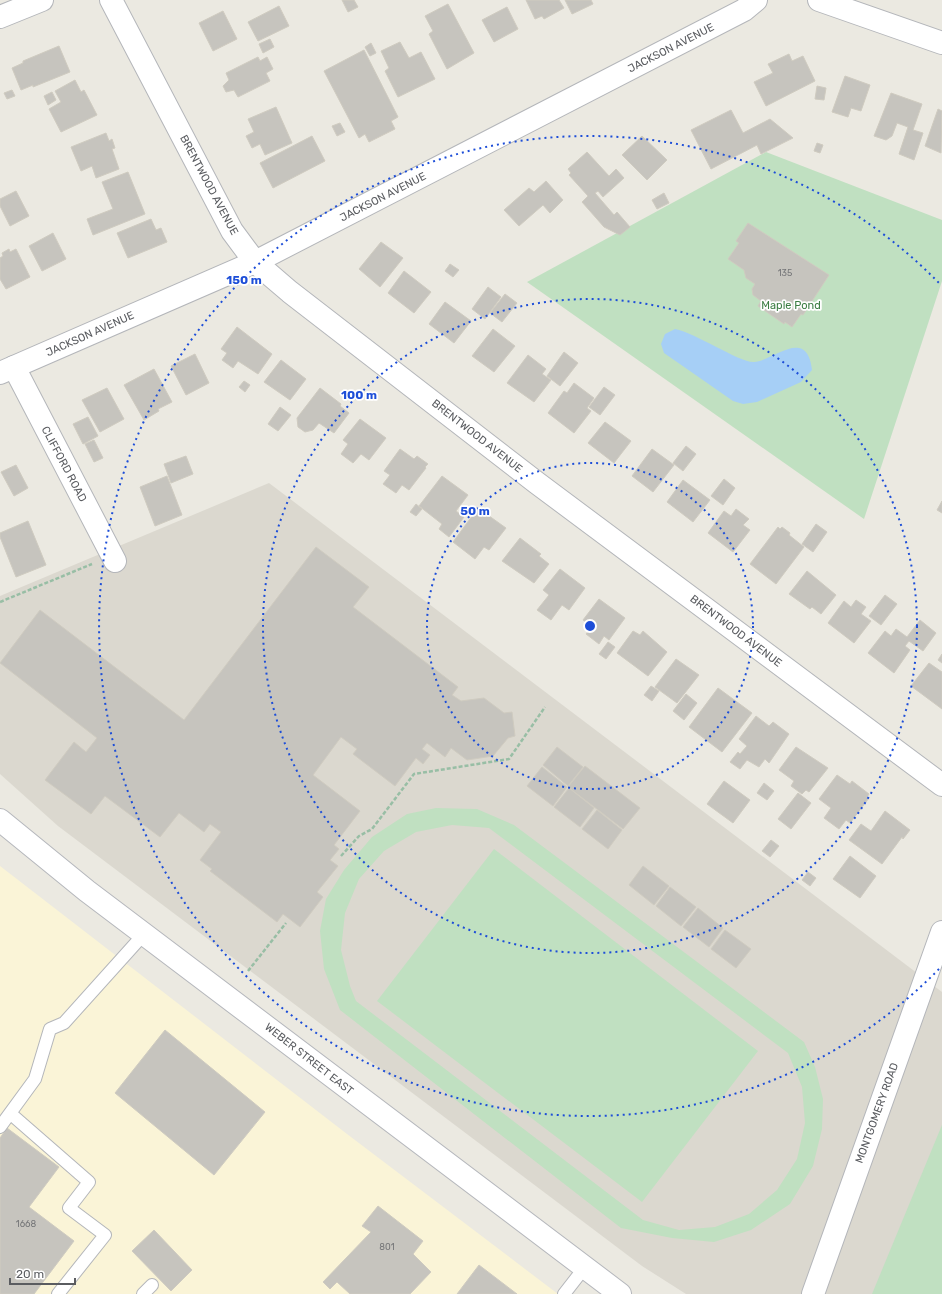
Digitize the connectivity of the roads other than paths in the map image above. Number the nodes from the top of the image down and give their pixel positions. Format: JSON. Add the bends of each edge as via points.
{"nodes":[{"id":1,"x":42,"y":0,"type":"edge"},
{"id":2,"x":111,"y":0,"type":"edge"},
{"id":3,"x":756,"y":0,"type":"edge"},
{"id":4,"x":819,"y":0,"type":"edge"},
{"id":5,"x":0,"y":17,"type":"edge"},
{"id":6,"x":942,"y":42,"type":"edge"},
{"id":7,"x":255,"y":262,"type":"junction"},
{"id":8,"x":7,"y":370,"type":"edge"},
{"id":9,"x":115,"y":561,"type":"road end"},
{"id":10,"x":942,"y":785,"type":"edge"},
{"id":11,"x":0,"y":820,"type":"edge"},
{"id":12,"x":942,"y":932,"type":"edge"},
{"id":13,"x":144,"y":934,"type":"junction"},
{"id":14,"x":10,"y":1114,"type":"junction"},
{"id":15,"x":0,"y":1127,"type":"edge"},
{"id":16,"x":585,"y":1267,"type":"junction"},
{"id":17,"x":152,"y":1285,"type":"dead end"},
{"id":18,"x":58,"y":1294,"type":"edge"},
{"id":19,"x":143,"y":1294,"type":"edge"},
{"id":20,"x":564,"y":1294,"type":"edge"},
{"id":21,"x":620,"y":1294,"type":"edge"},
{"id":22,"x":813,"y":1294,"type":"edge"}],
"edges":[{"from":1,"to":5,"type":"street"},
{"from":2,"to":7,"type":"street","name":"BRENTWOOD AVENUE","via":[[232,231]]},
{"from":3,"to":7,"type":"street","name":"JACKSON AVENUE","via":[[744,10]]},
{"from":4,"to":6,"type":"street"},
{"from":7,"to":8,"type":"street","name":"JACKSON AVENUE"},
{"from":7,"to":10,"type":"street","name":"BRENTWOOD AVENUE","via":[[290,292],[537,483]]},
{"from":8,"to":9,"type":"street","name":"CLIFFORD ROAD"},
{"from":11,"to":13,"type":"street","name":"WEBER STREET EAST"},
{"from":12,"to":22,"type":"street","name":"MONTGOMERY ROAD"},
{"from":13,"to":14,"type":"lane","via":[[64,1023],[50,1029],[35,1079]]},
{"from":13,"to":16,"type":"street","name":"WEBER STREET EAST"},
{"from":14,"to":15,"type":"lane"},
{"from":14,"to":18,"type":"lane","via":[[89,1182],[69,1208],[105,1235]]},
{"from":16,"to":20,"type":"lane"},
{"from":16,"to":21,"type":"street","name":"WEBER STREET EAST"},
{"from":17,"to":19,"type":"lane"}]}
